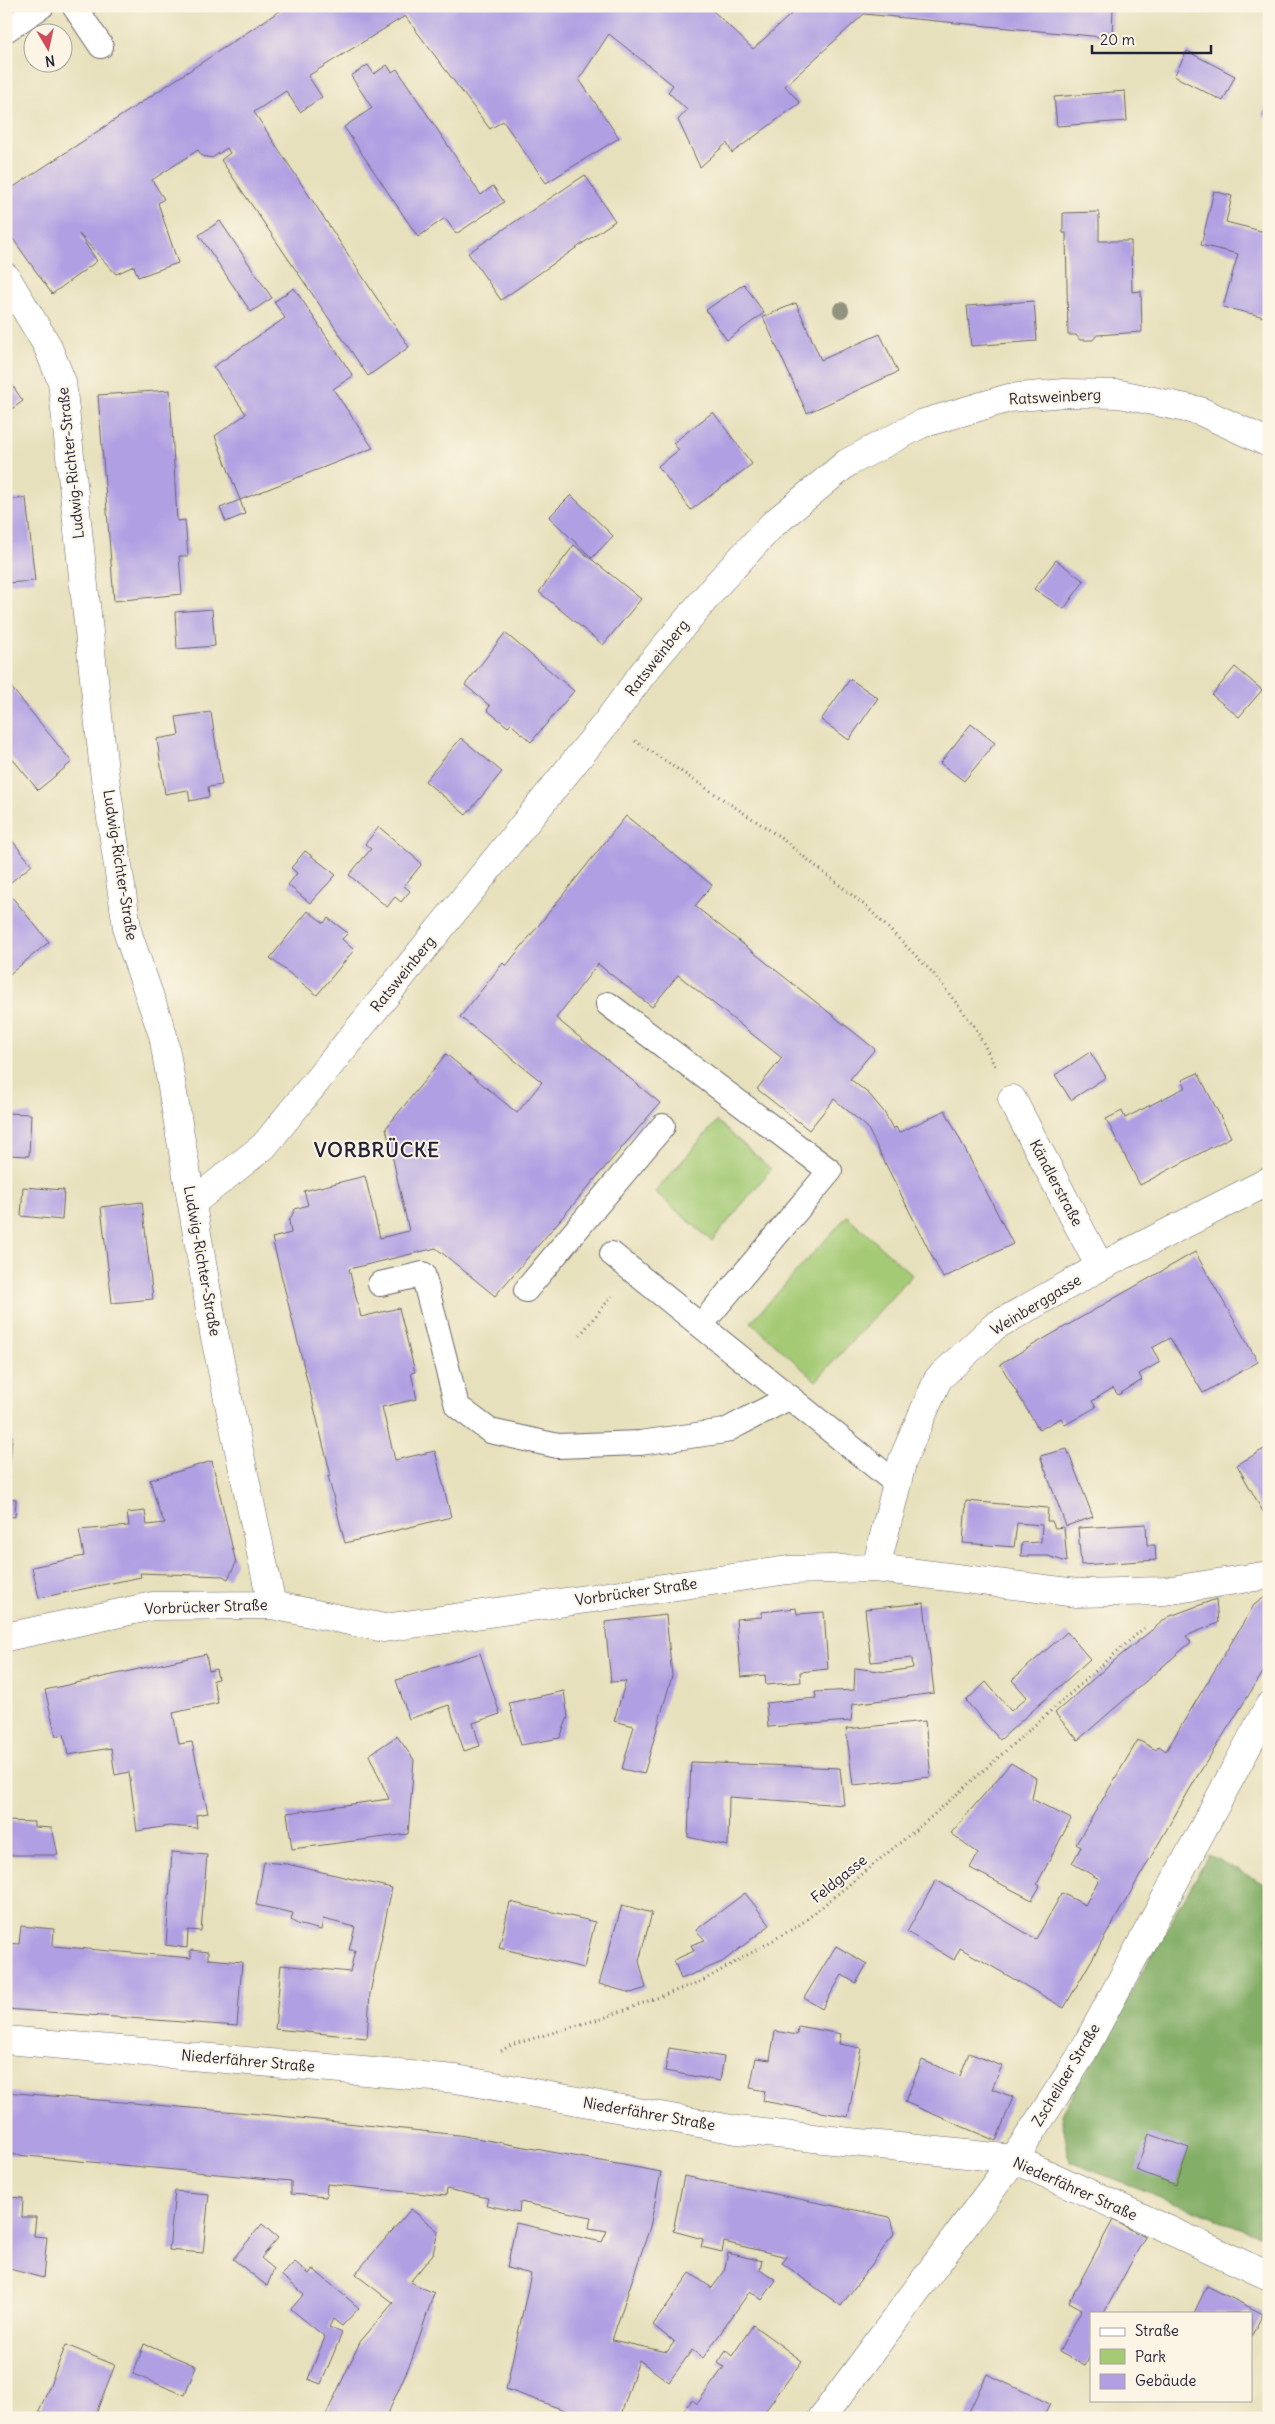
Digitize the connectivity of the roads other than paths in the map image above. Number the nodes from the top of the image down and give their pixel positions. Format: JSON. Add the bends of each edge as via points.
{"nodes":[{"id":1,"x":42,"y":6,"type":"edge"},
{"id":2,"x":74,"y":6,"type":"edge"},
{"id":3,"x":6,"y":30,"type":"edge"},
{"id":4,"x":101,"y":46,"type":"dead end"},
{"id":5,"x":6,"y":277,"type":"edge"},
{"id":6,"x":1269,"y":443,"type":"edge"},
{"id":7,"x":608,"y":1004,"type":"dead end"},
{"id":8,"x":1012,"y":1099,"type":"road end"},
{"id":9,"x":664,"y":1126,"type":"dead end"},
{"id":10,"x":1269,"y":1181,"type":"edge"},
{"id":11,"x":192,"y":1203,"type":"junction"},
{"id":12,"x":612,"y":1254,"type":"dead end"},
{"id":13,"x":1100,"y":1267,"type":"junction"},
{"id":14,"x":380,"y":1284,"type":"dead end"},
{"id":15,"x":526,"y":1290,"type":"dead end"},
{"id":16,"x":701,"y":1325,"type":"junction"},
{"id":17,"x":790,"y":1397,"type":"junction"},
{"id":18,"x":897,"y":1484,"type":"junction"},
{"id":19,"x":876,"y":1568,"type":"junction"},
{"id":20,"x":1269,"y":1575,"type":"edge"},
{"id":21,"x":272,"y":1605,"type":"junction"},
{"id":22,"x":6,"y":1637,"type":"edge"},
{"id":23,"x":1269,"y":1706,"type":"edge"},
{"id":24,"x":6,"y":2040,"type":"edge"},
{"id":25,"x":1014,"y":2159,"type":"junction"},
{"id":26,"x":1269,"y":2276,"type":"edge"},
{"id":27,"x":822,"y":2418,"type":"edge"}],
"edges":[{"from":1,"to":3,"type":"lane"},
{"from":2,"to":4,"type":"lane"},
{"from":5,"to":11,"type":"street","name":"Ludwig-Richter-Straße","via":[[47,345],[62,382],[104,771],[128,934],[163,1035]]},
{"from":6,"to":11,"type":"street","name":"Ratsweinberg","via":[[1200,411],[1120,394],[1064,394],[1009,398],[921,424],[847,463],[772,525],[719,582],[264,1146]]},
{"from":7,"to":16,"type":"lane","via":[[830,1172]]},
{"from":8,"to":13,"type":"street","name":"Kändlerstraße"},
{"from":9,"to":15,"type":"lane"},
{"from":10,"to":13,"type":"street","name":"Weinberggasse"},
{"from":11,"to":21,"type":"street","name":"Ludwig-Richter-Straße","via":[[214,1333]]},
{"from":12,"to":16,"type":"lane"},
{"from":13,"to":18,"type":"street","name":"Weinberggasse","via":[[995,1326],[938,1380],[903,1459]]},
{"from":14,"to":17,"type":"lane","via":[[423,1274],[457,1406],[490,1431],[558,1446],[640,1444],[725,1431]]},
{"from":16,"to":17,"type":"lane"},
{"from":17,"to":18,"type":"lane"},
{"from":18,"to":19,"type":"street","name":"Weinberggasse"},
{"from":19,"to":20,"type":"street","name":"Vorbrücker Straße","via":[[1077,1593],[1165,1591]]},
{"from":19,"to":21,"type":"street","name":"Vorbrücker Straße","via":[[788,1570],[384,1628]]},
{"from":21,"to":22,"type":"street","name":"Vorbrücker Straße","via":[[153,1606]]},
{"from":23,"to":25,"type":"street","name":"Zscheilaer Straße","via":[[1079,2059]]},
{"from":24,"to":25,"type":"street","name":"Niederfährer Straße","via":[[456,2079],[737,2130]]},
{"from":25,"to":26,"type":"street","name":"Niederfährer Straße"},
{"from":25,"to":27,"type":"street","name":"Zscheilaer Straße"}]}
